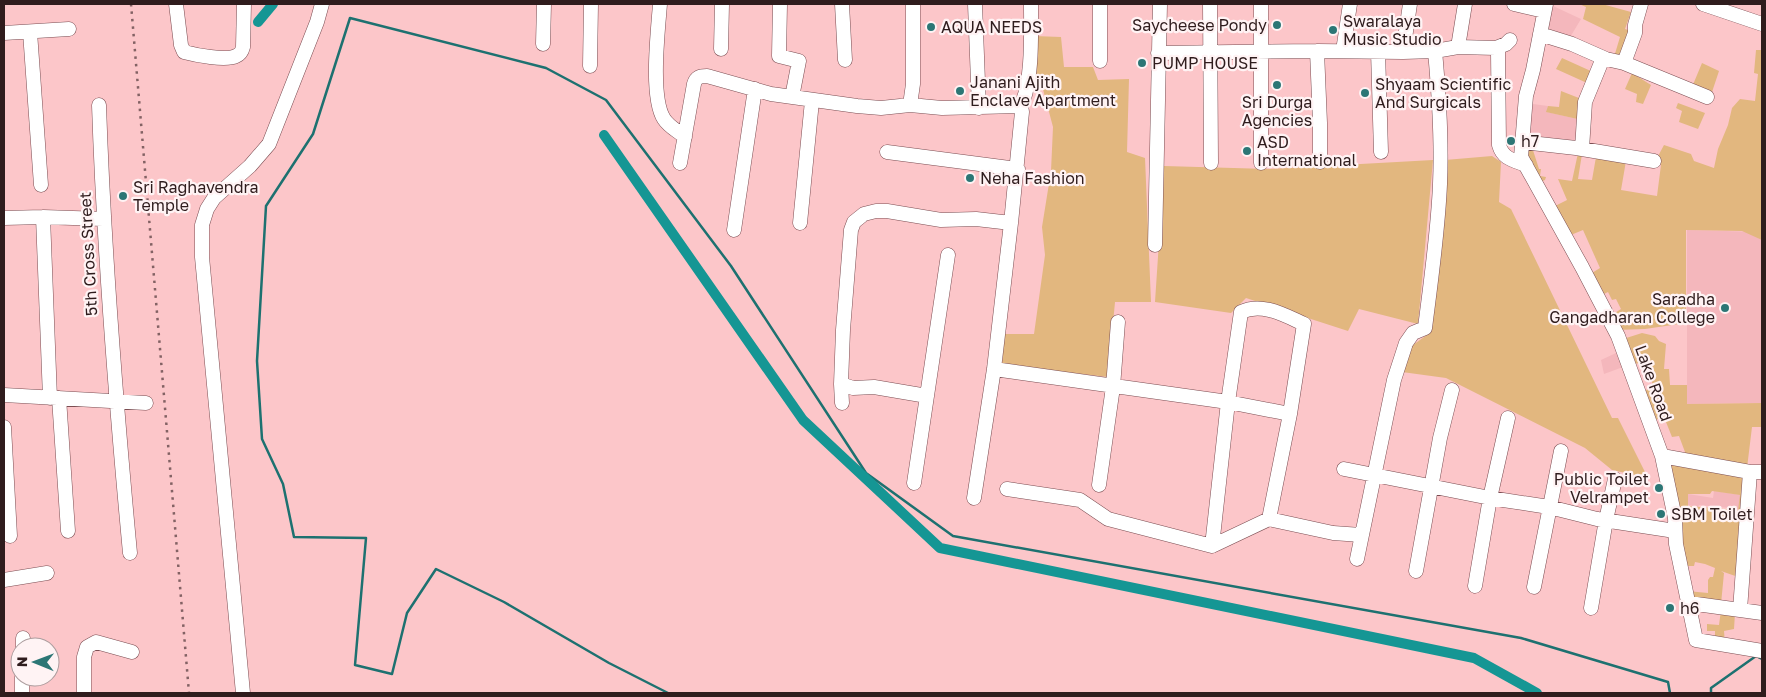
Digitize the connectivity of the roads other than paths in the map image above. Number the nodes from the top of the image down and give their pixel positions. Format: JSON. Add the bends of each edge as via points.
{"nodes":[{"id":1,"x":176,"y":4,"type":"edge"},
{"id":2,"x":244,"y":4,"type":"edge"},
{"id":3,"x":322,"y":4,"type":"edge"},
{"id":4,"x":544,"y":4,"type":"edge"},
{"id":5,"x":591,"y":4,"type":"edge"},
{"id":6,"x":660,"y":4,"type":"edge"},
{"id":7,"x":722,"y":4,"type":"edge"},
{"id":8,"x":780,"y":4,"type":"edge"},
{"id":9,"x":842,"y":4,"type":"edge"},
{"id":10,"x":913,"y":4,"type":"edge"},
{"id":11,"x":975,"y":4,"type":"edge"},
{"id":12,"x":1031,"y":4,"type":"edge"},
{"id":13,"x":1100,"y":4,"type":"edge"},
{"id":14,"x":1160,"y":4,"type":"edge"},
{"id":15,"x":1210,"y":4,"type":"edge"},
{"id":16,"x":1260,"y":4,"type":"edge"},
{"id":17,"x":1350,"y":4,"type":"edge"},
{"id":18,"x":1410,"y":4,"type":"edge"},
{"id":19,"x":1465,"y":4,"type":"edge"},
{"id":20,"x":1515,"y":4,"type":"edge"},
{"id":21,"x":1642,"y":4,"type":"edge"},
{"id":22,"x":1703,"y":4,"type":"edge"},
{"id":23,"x":1545,"y":7,"type":"edge"},
{"id":24,"x":1762,"y":24,"type":"edge"},
{"id":25,"x":69,"y":30,"type":"dead end"},
{"id":26,"x":30,"y":32,"type":"junction"},
{"id":27,"x":4,"y":33,"type":"edge"},
{"id":28,"x":1540,"y":34,"type":"junction"},
{"id":29,"x":1510,"y":40,"type":"dead end"},
{"id":30,"x":543,"y":44,"type":"dead end"},
{"id":31,"x":1458,"y":47,"type":"junction"},
{"id":32,"x":1496,"y":48,"type":"junction"},
{"id":33,"x":721,"y":49,"type":"dead end"},
{"id":34,"x":1316,"y":51,"type":"junction"},
{"id":35,"x":1343,"y":51,"type":"junction"},
{"id":36,"x":1378,"y":51,"type":"junction"},
{"id":37,"x":1435,"y":51,"type":"junction"},
{"id":38,"x":1261,"y":52,"type":"junction"},
{"id":39,"x":1403,"y":52,"type":"junction"},
{"id":40,"x":1158,"y":53,"type":"junction"},
{"id":41,"x":1210,"y":53,"type":"junction"},
{"id":42,"x":1603,"y":58,"type":"junction"},
{"id":43,"x":844,"y":60,"type":"dead end"},
{"id":44,"x":1100,"y":61,"type":"dead end"},
{"id":45,"x":1624,"y":63,"type":"junction"},
{"id":46,"x":590,"y":66,"type":"dead end"},
{"id":47,"x":755,"y":89,"type":"junction"},
{"id":48,"x":792,"y":97,"type":"junction"},
{"id":49,"x":1707,"y":97,"type":"dead end"},
{"id":50,"x":812,"y":101,"type":"junction"},
{"id":51,"x":910,"y":104,"type":"junction"},
{"id":52,"x":99,"y":105,"type":"dead end"},
{"id":53,"x":1021,"y":106,"type":"junction"},
{"id":54,"x":979,"y":108,"type":"junction"},
{"id":55,"x":685,"y":137,"type":"junction"},
{"id":56,"x":1522,"y":142,"type":"junction"},
{"id":57,"x":1582,"y":149,"type":"junction"},
{"id":58,"x":887,"y":152,"type":"dead end"},
{"id":59,"x":1381,"y":152,"type":"dead end"},
{"id":60,"x":1654,"y":161,"type":"dead end"},
{"id":61,"x":1320,"y":162,"type":"dead end"},
{"id":62,"x":680,"y":163,"type":"dead end"},
{"id":63,"x":1211,"y":163,"type":"dead end"},
{"id":64,"x":1261,"y":163,"type":"dead end"},
{"id":65,"x":1526,"y":165,"type":"junction"},
{"id":66,"x":1018,"y":169,"type":"junction"},
{"id":67,"x":41,"y":185,"type":"dead end"},
{"id":68,"x":43,"y":216,"type":"junction"},
{"id":69,"x":4,"y":218,"type":"edge"},
{"id":70,"x":103,"y":219,"type":"junction"},
{"id":71,"x":800,"y":223,"type":"dead end"},
{"id":72,"x":1011,"y":223,"type":"junction"},
{"id":73,"x":734,"y":230,"type":"dead end"},
{"id":74,"x":1155,"y":245,"type":"dead end"},
{"id":75,"x":948,"y":255,"type":"dead end"},
{"id":76,"x":1118,"y":322,"type":"dead end"},
{"id":77,"x":994,"y":369,"type":"junction"},
{"id":78,"x":841,"y":384,"type":"junction"},
{"id":79,"x":1113,"y":387,"type":"junction"},
{"id":80,"x":1452,"y":390,"type":"dead end"},
{"id":81,"x":4,"y":395,"type":"edge"},
{"id":82,"x":927,"y":396,"type":"junction"},
{"id":83,"x":54,"y":398,"type":"junction"},
{"id":84,"x":115,"y":401,"type":"junction"},
{"id":85,"x":1228,"y":402,"type":"junction"},
{"id":86,"x":146,"y":403,"type":"dead end"},
{"id":87,"x":842,"y":403,"type":"dead end"},
{"id":88,"x":1290,"y":414,"type":"junction"},
{"id":89,"x":1508,"y":418,"type":"dead end"},
{"id":90,"x":4,"y":427,"type":"edge"},
{"id":91,"x":1561,"y":452,"type":"dead end"},
{"id":92,"x":1662,"y":456,"type":"junction"},
{"id":93,"x":1344,"y":469,"type":"dead end"},
{"id":94,"x":1756,"y":472,"type":"edge"},
{"id":95,"x":1374,"y":475,"type":"junction"},
{"id":96,"x":1615,"y":479,"type":"dead end"},
{"id":97,"x":914,"y":483,"type":"dead end"},
{"id":98,"x":1099,"y":485,"type":"dead end"},
{"id":99,"x":1432,"y":487,"type":"junction"},
{"id":100,"x":1007,"y":489,"type":"dead end"},
{"id":101,"x":974,"y":498,"type":"dead end"},
{"id":102,"x":1490,"y":498,"type":"junction"},
{"id":103,"x":1549,"y":507,"type":"junction"},
{"id":104,"x":1269,"y":519,"type":"junction"},
{"id":105,"x":1606,"y":520,"type":"junction"},
{"id":106,"x":68,"y":531,"type":"dead end"},
{"id":107,"x":1675,"y":531,"type":"junction"},
{"id":108,"x":1361,"y":535,"type":"junction"},
{"id":109,"x":10,"y":536,"type":"dead end"},
{"id":110,"x":1212,"y":546,"type":"junction"},
{"id":111,"x":130,"y":553,"type":"dead end"},
{"id":112,"x":1357,"y":559,"type":"dead end"},
{"id":113,"x":1416,"y":571,"type":"dead end"},
{"id":114,"x":46,"y":573,"type":"dead end"},
{"id":115,"x":4,"y":580,"type":"edge"},
{"id":116,"x":1475,"y":586,"type":"dead end"},
{"id":117,"x":1534,"y":588,"type":"dead end"},
{"id":118,"x":1689,"y":603,"type":"junction"},
{"id":119,"x":1591,"y":608,"type":"dead end"},
{"id":120,"x":1740,"y":610,"type":"junction"},
{"id":121,"x":1762,"y":613,"type":"edge"},
{"id":122,"x":132,"y":652,"type":"dead end"},
{"id":123,"x":1762,"y":652,"type":"edge"},
{"id":124,"x":84,"y":693,"type":"edge"},
{"id":125,"x":243,"y":693,"type":"edge"}],
"edges":[{"from":1,"to":2,"type":"street","via":[[180,45],[184,52],[235,57],[243,47]]},
{"from":3,"to":125,"type":"street","via":[[272,137],[262,154],[214,198],[202,225],[202,258]]},
{"from":4,"to":30,"type":"street"},
{"from":5,"to":46,"type":"street"},
{"from":6,"to":55,"type":"street","via":[[658,99],[663,117]]},
{"from":7,"to":33,"type":"street"},
{"from":8,"to":48,"type":"street","via":[[780,56],[798,61]]},
{"from":9,"to":43,"type":"street"},
{"from":10,"to":51,"type":"street"},
{"from":11,"to":54,"type":"street"},
{"from":12,"to":53,"type":"street","via":[[1028,73]]},
{"from":13,"to":44,"type":"street"},
{"from":14,"to":40,"type":"street"},
{"from":15,"to":41,"type":"street"},
{"from":16,"to":38,"type":"street"},
{"from":17,"to":35,"type":"street"},
{"from":18,"to":39,"type":"street"},
{"from":19,"to":31,"type":"street"},
{"from":20,"to":23,"type":"street"},
{"from":21,"to":45,"type":"street"},
{"from":22,"to":24,"type":"street"},
{"from":23,"to":28,"type":"street","name":"Lake Road"},
{"from":25,"to":26,"type":"street"},
{"from":26,"to":27,"type":"street"},
{"from":26,"to":67,"type":"street"},
{"from":28,"to":42,"type":"street"},
{"from":28,"to":56,"type":"street","name":"Lake Road","via":[[1526,96]]},
{"from":29,"to":32,"type":"street"},
{"from":31,"to":32,"type":"street"},
{"from":31,"to":37,"type":"street"},
{"from":32,"to":65,"type":"street","via":[[1501,153]]},
{"from":34,"to":35,"type":"street"},
{"from":34,"to":38,"type":"street"},
{"from":34,"to":61,"type":"street"},
{"from":35,"to":36,"type":"street"},
{"from":36,"to":39,"type":"street"},
{"from":36,"to":59,"type":"street"},
{"from":37,"to":39,"type":"street"},
{"from":37,"to":95,"type":"street","via":[[1440,184],[1425,328],[1406,343],[1394,380]]},
{"from":38,"to":41,"type":"street"},
{"from":38,"to":64,"type":"street"},
{"from":40,"to":41,"type":"street"},
{"from":40,"to":74,"type":"street"},
{"from":41,"to":63,"type":"street"},
{"from":42,"to":45,"type":"street"},
{"from":42,"to":57,"type":"street","via":[[1585,102]]},
{"from":45,"to":49,"type":"street"},
{"from":47,"to":48,"type":"street"},
{"from":47,"to":55,"type":"street","via":[[707,76],[695,79]]},
{"from":47,"to":73,"type":"street"},
{"from":48,"to":50,"type":"street"},
{"from":50,"to":51,"type":"street","via":[[881,108]]},
{"from":50,"to":71,"type":"street"},
{"from":51,"to":54,"type":"street"},
{"from":52,"to":70,"type":"street","name":"5th Cross Street"},
{"from":53,"to":54,"type":"street"},
{"from":53,"to":66,"type":"street"},
{"from":55,"to":62,"type":"street"},
{"from":56,"to":57,"type":"street"},
{"from":56,"to":65,"type":"street","name":"Lake Road","via":[[1521,157]]},
{"from":57,"to":60,"type":"street"},
{"from":58,"to":66,"type":"street"},
{"from":65,"to":92,"type":"street","name":"Lake Road","via":[[1618,336]]},
{"from":66,"to":72,"type":"street"},
{"from":68,"to":69,"type":"street"},
{"from":68,"to":70,"type":"street"},
{"from":68,"to":83,"type":"street"},
{"from":70,"to":84,"type":"street","name":"5th Cross Street"},
{"from":72,"to":77,"type":"street"},
{"from":72,"to":78,"type":"street","via":[[941,220],[887,211],[864,214],[854,222],[847,272]]},
{"from":75,"to":82,"type":"street"},
{"from":76,"to":79,"type":"street"},
{"from":77,"to":79,"type":"street"},
{"from":77,"to":101,"type":"street"},
{"from":78,"to":82,"type":"street"},
{"from":78,"to":87,"type":"street"},
{"from":79,"to":85,"type":"street"},
{"from":79,"to":98,"type":"street"},
{"from":80,"to":99,"type":"street"},
{"from":81,"to":83,"type":"street"},
{"from":82,"to":97,"type":"street"},
{"from":83,"to":84,"type":"street"},
{"from":83,"to":106,"type":"street"},
{"from":84,"to":86,"type":"street"},
{"from":84,"to":111,"type":"street","name":"5th Cross Street"},
{"from":85,"to":88,"type":"street"},
{"from":85,"to":88,"type":"street","via":[[1241,312],[1265,308],[1304,324]]},
{"from":85,"to":110,"type":"street"},
{"from":88,"to":104,"type":"street"},
{"from":89,"to":102,"type":"street"},
{"from":90,"to":109,"type":"street"},
{"from":91,"to":103,"type":"street"},
{"from":92,"to":94,"type":"street"},
{"from":92,"to":107,"type":"street","name":"Lake Road"},
{"from":93,"to":95,"type":"street"},
{"from":94,"to":120,"type":"street"},
{"from":95,"to":99,"type":"street"},
{"from":95,"to":108,"type":"street"},
{"from":96,"to":105,"type":"street"},
{"from":99,"to":102,"type":"street"},
{"from":99,"to":113,"type":"street"},
{"from":100,"to":110,"type":"street","via":[[1080,500],[1108,519]]},
{"from":102,"to":103,"type":"street"},
{"from":102,"to":116,"type":"street"},
{"from":103,"to":105,"type":"street"},
{"from":103,"to":117,"type":"street"},
{"from":104,"to":108,"type":"street","via":[[1333,533]]},
{"from":104,"to":110,"type":"street"},
{"from":105,"to":107,"type":"street"},
{"from":105,"to":119,"type":"street"},
{"from":107,"to":118,"type":"street","name":"Lake Road"},
{"from":108,"to":112,"type":"street"},
{"from":114,"to":115,"type":"street"},
{"from":118,"to":120,"type":"street"},
{"from":118,"to":123,"type":"street","name":"Lake Road","via":[[1696,640]]},
{"from":120,"to":121,"type":"street"},
{"from":122,"to":124,"type":"street","via":[[96,642],[87,647]]}]}
